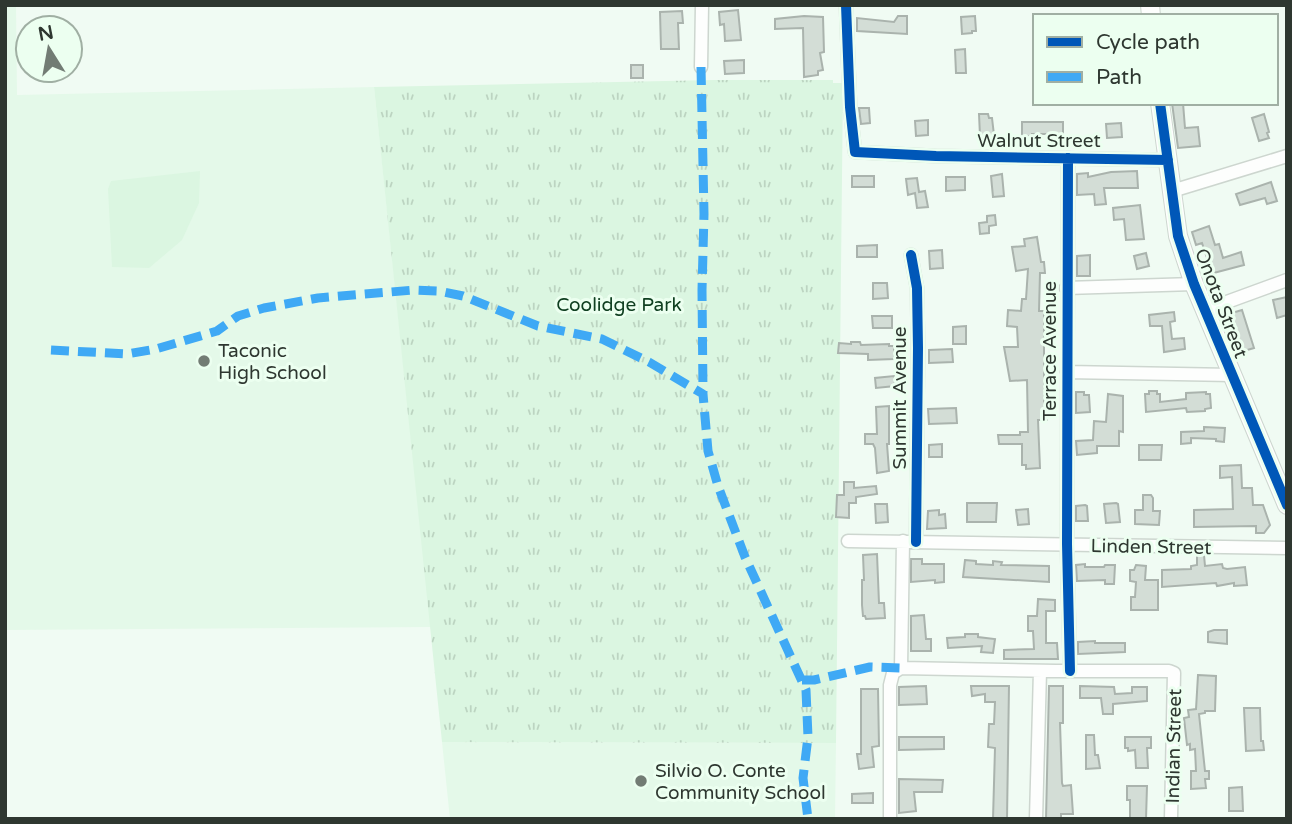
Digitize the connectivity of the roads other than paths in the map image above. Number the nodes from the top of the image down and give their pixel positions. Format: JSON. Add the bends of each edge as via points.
{"nodes":[{"id":1,"x":702,"y":5,"type":"edge"},
{"id":2,"x":846,"y":5,"type":"edge"},
{"id":3,"x":701,"y":67,"type":"dead end"},
{"id":4,"x":1160,"y":105,"type":"edge"},
{"id":5,"x":1287,"y":156,"type":"edge"},
{"id":6,"x":1068,"y":158,"type":"junction"},
{"id":7,"x":1168,"y":160,"type":"junction"},
{"id":8,"x":1172,"y":191,"type":"junction"},
{"id":9,"x":911,"y":255,"type":"dead end"},
{"id":10,"x":1287,"y":280,"type":"edge"},
{"id":11,"x":1194,"y":284,"type":"junction"},
{"id":12,"x":1066,"y":288,"type":"junction"},
{"id":13,"x":1205,"y":310,"type":"junction"},
{"id":14,"x":1067,"y":372,"type":"junction"},
{"id":15,"x":1232,"y":375,"type":"junction"},
{"id":16,"x":1287,"y":505,"type":"edge"},
{"id":17,"x":848,"y":541,"type":"dead end"},
{"id":18,"x":909,"y":541,"type":"junction"},
{"id":19,"x":1067,"y":544,"type":"junction"},
{"id":20,"x":1287,"y":548,"type":"edge"},
{"id":21,"x":901,"y":668,"type":"junction"},
{"id":22,"x":1040,"y":671,"type":"junction"},
{"id":23,"x":1070,"y":671,"type":"junction"},
{"id":24,"x":890,"y":819,"type":"edge"},
{"id":25,"x":1036,"y":819,"type":"edge"},
{"id":26,"x":1171,"y":819,"type":"edge"}],
"edges":[{"from":1,"to":3,"type":"street"},
{"from":2,"to":6,"type":"street","name":"Walnut Street","via":[[855,152]]},
{"from":4,"to":7,"type":"street","name":"Onota Street"},
{"from":5,"to":8,"type":"street"},
{"from":6,"to":7,"type":"street","name":"Walnut Street"},
{"from":6,"to":12,"type":"street","name":"Terrace Avenue"},
{"from":7,"to":8,"type":"street","name":"Onota Street"},
{"from":8,"to":11,"type":"street","name":"Onota Street","via":[[1178,236]]},
{"from":9,"to":18,"type":"street","name":"Summit Avenue","via":[[917,288],[918,348]]},
{"from":10,"to":13,"type":"street"},
{"from":11,"to":12,"type":"street"},
{"from":11,"to":13,"type":"street","name":"Onota Street"},
{"from":12,"to":14,"type":"street","name":"Terrace Avenue"},
{"from":13,"to":15,"type":"street","name":"Onota Street"},
{"from":14,"to":15,"type":"street"},
{"from":14,"to":19,"type":"street","name":"Terrace Avenue"},
{"from":15,"to":16,"type":"street","name":"Onota Street"},
{"from":17,"to":18,"type":"street","name":"Linden Street"},
{"from":18,"to":19,"type":"street","name":"Linden Street"},
{"from":18,"to":21,"type":"street","name":"Summit Avenue"},
{"from":19,"to":20,"type":"street","name":"Linden Street"},
{"from":19,"to":23,"type":"street","name":"Terrace Avenue"},
{"from":21,"to":22,"type":"street"},
{"from":21,"to":24,"type":"street","name":"Summit Avenue","via":[[893,673],[890,685]]},
{"from":22,"to":23,"type":"street"},
{"from":22,"to":25,"type":"street"},
{"from":23,"to":26,"type":"street","name":"Indian Street","via":[[1174,673]]}]}
